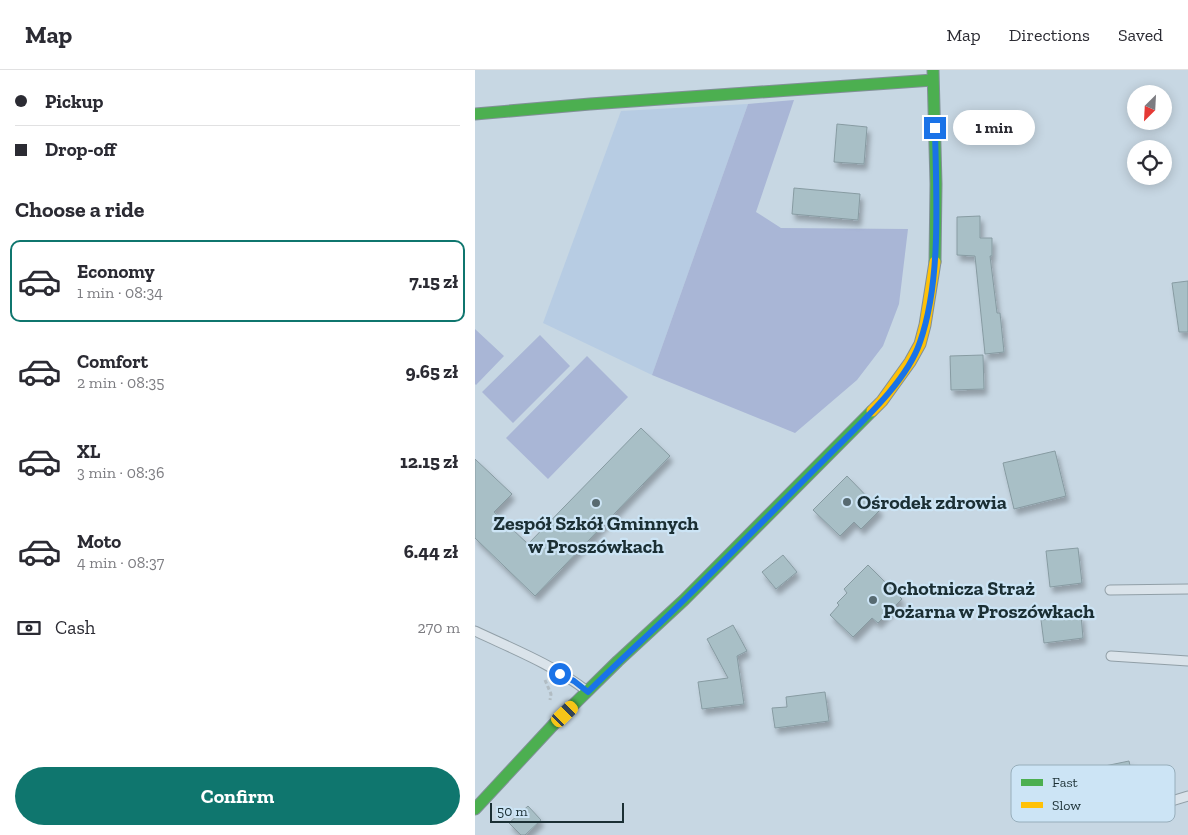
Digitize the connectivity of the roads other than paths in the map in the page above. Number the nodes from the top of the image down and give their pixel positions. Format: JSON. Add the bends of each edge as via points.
{"nodes":[{"id":1,"x":933,"y":75,"type":"edge"},
{"id":2,"x":475,"y":114,"type":"edge"},
{"id":3,"x":1188,"y":588,"type":"edge"},
{"id":4,"x":1110,"y":590,"type":"dead end"},
{"id":5,"x":475,"y":631,"type":"edge"},
{"id":6,"x":1111,"y":656,"type":"dead end"},
{"id":7,"x":1188,"y":661,"type":"edge"},
{"id":8,"x":588,"y":692,"type":"junction"},
{"id":9,"x":1188,"y":796,"type":"edge"},
{"id":10,"x":1175,"y":799,"type":"edge"},
{"id":11,"x":475,"y":809,"type":"edge"}],
"edges":[{"from":1,"to":2,"type":"main road"},
{"from":1,"to":8,"type":"main road","via":[[935,266],[925,325],[920,344],[910,362],[882,401],[790,496]]},
{"from":3,"to":4,"type":"lane"},
{"from":5,"to":8,"type":"lane","via":[[574,681]]},
{"from":6,"to":7,"type":"lane"},
{"from":8,"to":11,"type":"main road"},
{"from":9,"to":10,"type":"lane"}]}
